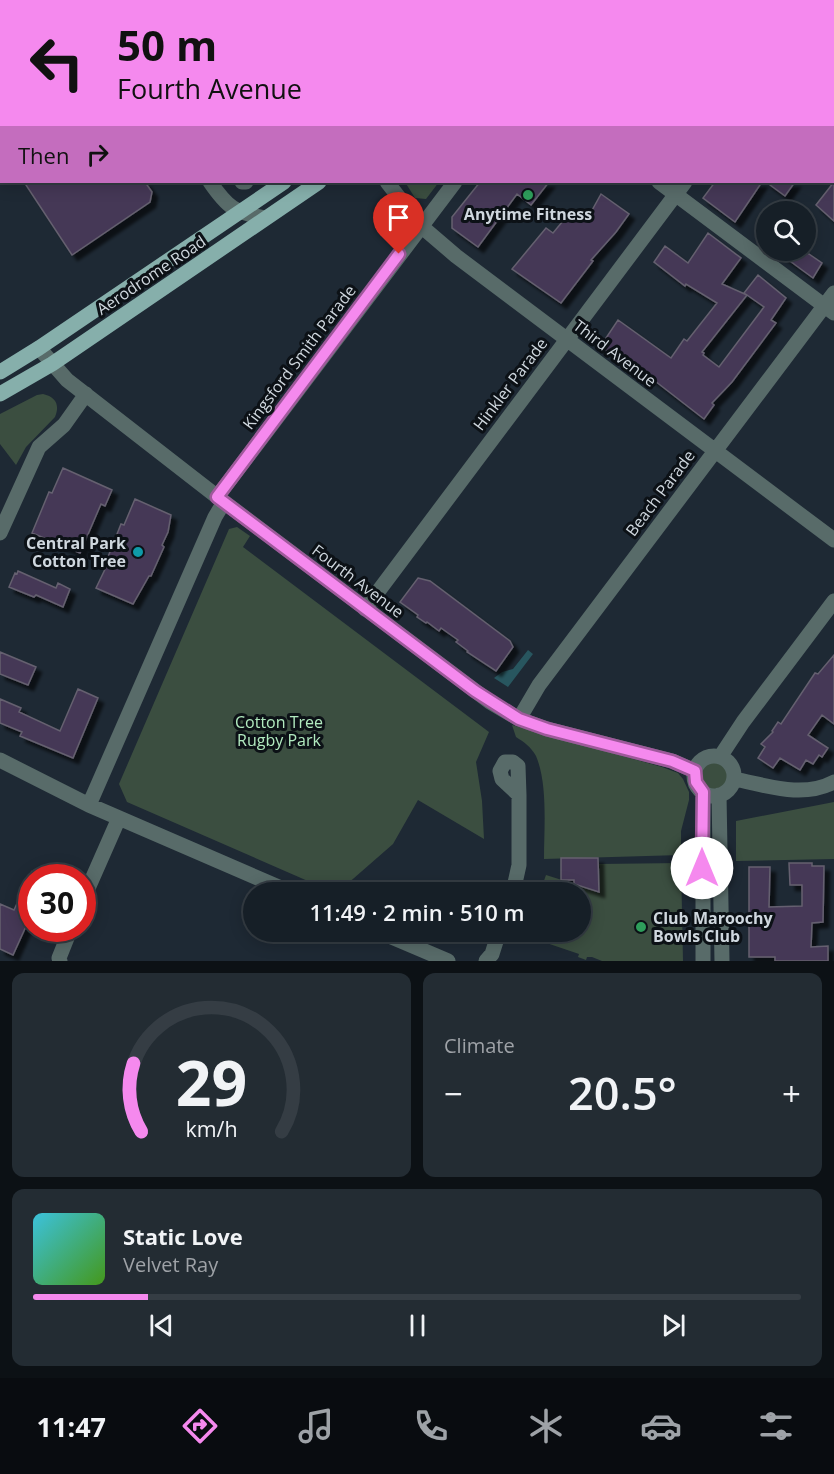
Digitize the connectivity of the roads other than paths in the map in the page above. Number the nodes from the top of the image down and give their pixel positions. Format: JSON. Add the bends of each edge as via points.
{"nodes":[{"id":1,"x":211,"y":183,"type":"edge"},
{"id":2,"x":283,"y":183,"type":"edge"},
{"id":3,"x":318,"y":183,"type":"edge"},
{"id":4,"x":388,"y":183,"type":"edge"},
{"id":5,"x":454,"y":183,"type":"edge"},
{"id":6,"x":660,"y":183,"type":"edge"},
{"id":7,"x":684,"y":183,"type":"edge"},
{"id":8,"x":676,"y":194,"type":"junction"},
{"id":9,"x":238,"y":213,"type":"junction"},
{"id":10,"x":265,"y":218,"type":"junction"},
{"id":11,"x":420,"y":226,"type":"junction"},
{"id":12,"x":834,"y":293,"type":"edge"},
{"id":13,"x":829,"y":310,"type":"edge"},
{"id":14,"x":567,"y":339,"type":"junction"},
{"id":15,"x":39,"y":348,"type":"junction"},
{"id":16,"x":52,"y":364,"type":"junction"},
{"id":17,"x":0,"y":372,"type":"edge"},
{"id":18,"x":0,"y":394,"type":"edge"},
{"id":19,"x":86,"y":394,"type":"junction"},
{"id":20,"x":715,"y":450,"type":"junction"},
{"id":21,"x":220,"y":500,"type":"junction"},
{"id":22,"x":0,"y":533,"type":"edge"},
{"id":23,"x":834,"y":540,"type":"edge"},
{"id":24,"x":834,"y":601,"type":"edge"},
{"id":25,"x":365,"y":609,"type":"junction"},
{"id":26,"x":519,"y":719,"type":"junction"},
{"id":27,"x":720,"y":757,"type":"junction"},
{"id":28,"x":0,"y":760,"type":"edge"},
{"id":29,"x":695,"y":771,"type":"junction"},
{"id":30,"x":734,"y":779,"type":"junction"},
{"id":31,"x":834,"y":782,"type":"edge"},
{"id":32,"x":703,"y":792,"type":"junction"},
{"id":33,"x":519,"y":795,"type":"dead end"},
{"id":34,"x":719,"y":795,"type":"junction"},
{"id":35,"x":89,"y":805,"type":"junction"},
{"id":36,"x":119,"y":818,"type":"junction"},
{"id":37,"x":96,"y":870,"type":"edge"},
{"id":38,"x":268,"y":882,"type":"edge"},
{"id":39,"x":515,"y":882,"type":"edge"},
{"id":40,"x":65,"y":942,"type":"edge"},
{"id":41,"x":403,"y":942,"type":"edge"},
{"id":42,"x":496,"y":942,"type":"edge"},
{"id":43,"x":57,"y":960,"type":"edge"},
{"id":44,"x":448,"y":961,"type":"edge"},
{"id":45,"x":486,"y":961,"type":"edge"},
{"id":46,"x":703,"y":961,"type":"edge"},
{"id":47,"x":722,"y":961,"type":"edge"}],
"edges":[{"from":1,"to":9,"type":"street"},
{"from":2,"to":9,"type":"main road","name":"Aerodrome Road"},
{"from":3,"to":10,"type":"main road","name":"Aerodrome Road"},
{"from":4,"to":11,"type":"street","name":"Third Avenue"},
{"from":5,"to":11,"type":"street","name":"Kingsford Smith Parade"},
{"from":6,"to":8,"type":"street"},
{"from":7,"to":8,"type":"street","name":"Hinkler Parade"},
{"from":8,"to":13,"type":"street"},
{"from":8,"to":14,"type":"street","name":"Hinkler Parade"},
{"from":9,"to":10,"type":"street"},
{"from":9,"to":15,"type":"main road","name":"Aerodrome Road"},
{"from":10,"to":16,"type":"main road","name":"Aerodrome Road"},
{"from":11,"to":14,"type":"street","name":"Third Avenue"},
{"from":11,"to":21,"type":"street","name":"Kingsford Smith Parade"},
{"from":12,"to":13,"type":"street","name":"Beach Parade"},
{"from":13,"to":20,"type":"street","name":"Beach Parade"},
{"from":14,"to":20,"type":"street","name":"Third Avenue"},
{"from":14,"to":25,"type":"street","name":"Hinkler Parade"},
{"from":15,"to":16,"type":"street","name":"Fourth Avenue"},
{"from":15,"to":17,"type":"main road","name":"Aerodrome Road"},
{"from":16,"to":18,"type":"main road","name":"Aerodrome Road"},
{"from":16,"to":19,"type":"street","name":"Fourth Avenue"},
{"from":19,"to":21,"type":"street","name":"Fourth Avenue"},
{"from":19,"to":22,"type":"street","via":[[64,425],[39,447]]},
{"from":20,"to":23,"type":"street","name":"Third Avenue"},
{"from":20,"to":26,"type":"street","name":"Beach Parade","via":[[539,684]]},
{"from":21,"to":25,"type":"street","name":"Fourth Avenue"},
{"from":21,"to":35,"type":"street","name":"Kingsford Smith Parade"},
{"from":24,"to":27,"type":"street"},
{"from":25,"to":26,"type":"street","name":"Fourth Avenue","via":[[490,702]]},
{"from":26,"to":29,"type":"street","name":"Fourth Avenue","via":[[672,761]]},
{"from":27,"to":29,"type":"street","via":[[707,757]]},
{"from":27,"to":30,"type":"street","via":[[729,763]]},
{"from":28,"to":35,"type":"street"},
{"from":29,"to":32,"type":"street"},
{"from":30,"to":31,"type":"street","via":[[796,791]]},
{"from":30,"to":34,"type":"street","via":[[729,789]]},
{"from":32,"to":34,"type":"street"},
{"from":32,"to":46,"type":"street"},
{"from":33,"to":39,"type":"street","via":[[519,865]]},
{"from":34,"to":47,"type":"street"},
{"from":35,"to":36,"type":"street"},
{"from":36,"to":37,"type":"street"},
{"from":36,"to":38,"type":"street"},
{"from":40,"to":43,"type":"street"},
{"from":41,"to":44,"type":"street"},
{"from":42,"to":45,"type":"street"}]}
